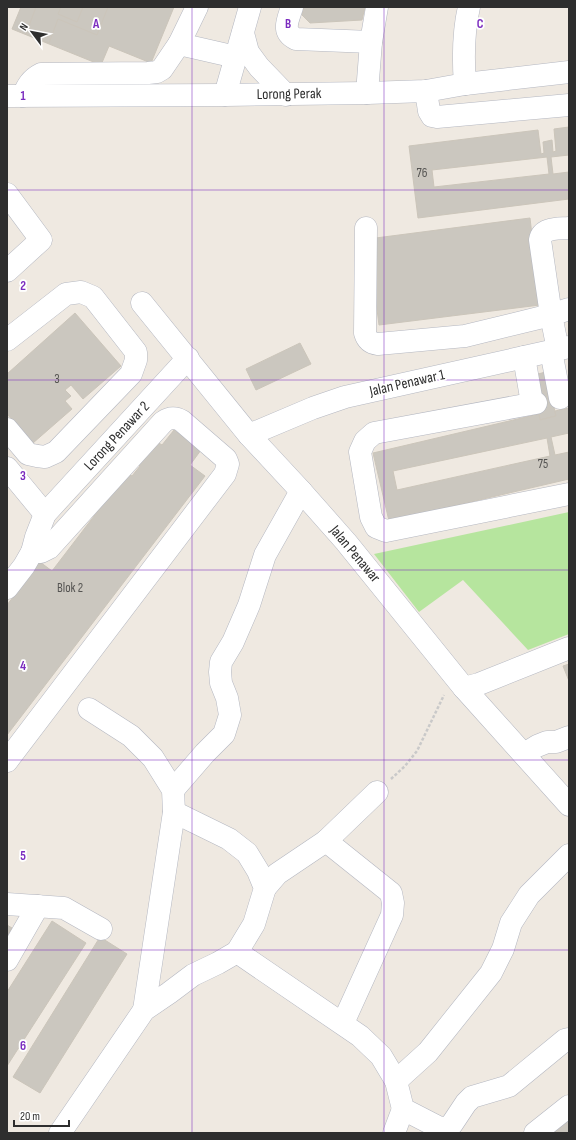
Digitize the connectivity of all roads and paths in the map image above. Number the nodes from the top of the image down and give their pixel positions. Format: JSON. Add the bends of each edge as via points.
{"nodes":[{"id":1,"x":197,"y":7,"type":"edge"},
{"id":2,"x":250,"y":7,"type":"edge"},
{"id":3,"x":292,"y":7,"type":"edge"},
{"id":4,"x":377,"y":7,"type":"edge"},
{"id":5,"x":469,"y":7,"type":"edge"},
{"id":6,"x":242,"y":33,"type":"junction"},
{"id":7,"x":370,"y":42,"type":"junction"},
{"id":8,"x":178,"y":44,"type":"junction"},
{"id":9,"x":236,"y":57,"type":"junction"},
{"id":10,"x":569,"y":72,"type":"edge"},
{"id":11,"x":465,"y":84,"type":"junction"},
{"id":12,"x":426,"y":91,"type":"junction"},
{"id":13,"x":367,"y":93,"type":"junction"},
{"id":14,"x":225,"y":95,"type":"junction"},
{"id":15,"x":286,"y":95,"type":"junction"},
{"id":16,"x":15,"y":96,"type":"edge"},
{"id":17,"x":569,"y":105,"type":"edge"},
{"id":18,"x":7,"y":194,"type":"edge"},
{"id":19,"x":366,"y":228,"type":"dead end"},
{"id":20,"x":569,"y":228,"type":"edge"},
{"id":21,"x":7,"y":271,"type":"edge"},
{"id":22,"x":142,"y":303,"type":"dead end"},
{"id":23,"x":560,"y":312,"type":"edge"},
{"id":24,"x":7,"y":340,"type":"edge"},
{"id":25,"x":559,"y":349,"type":"edge"},
{"id":26,"x":524,"y":357,"type":"junction"},
{"id":27,"x":188,"y":358,"type":"junction"},
{"id":28,"x":550,"y":400,"type":"edge"},
{"id":29,"x":7,"y":429,"type":"edge"},
{"id":30,"x":249,"y":435,"type":"junction"},
{"id":31,"x":7,"y":468,"type":"edge"},
{"id":32,"x":301,"y":491,"type":"junction"},
{"id":33,"x":569,"y":494,"type":"edge"},
{"id":34,"x":45,"y":514,"type":"junction"},
{"id":35,"x":32,"y":552,"type":"junction"},
{"id":36,"x":7,"y":588,"type":"edge"},
{"id":37,"x":569,"y":648,"type":"edge"},
{"id":38,"x":460,"y":683,"type":"junction"},
{"id":39,"x":89,"y":709,"type":"dead end"},
{"id":40,"x":562,"y":740,"type":"edge"},
{"id":41,"x":527,"y":758,"type":"junction"},
{"id":42,"x":7,"y":761,"type":"edge"},
{"id":43,"x":173,"y":790,"type":"junction"},
{"id":44,"x":377,"y":792,"type":"joint"},
{"id":45,"x":569,"y":805,"type":"edge"},
{"id":46,"x":174,"y":812,"type":"junction"},
{"id":47,"x":326,"y":841,"type":"junction"},
{"id":48,"x":569,"y":855,"type":"edge"},
{"id":49,"x":265,"y":888,"type":"junction"},
{"id":50,"x":7,"y":904,"type":"edge"},
{"id":51,"x":38,"y":906,"type":"junction"},
{"id":52,"x":101,"y":929,"type":"dead end"},
{"id":53,"x":237,"y":952,"type":"junction"},
{"id":54,"x":7,"y":960,"type":"edge"},
{"id":55,"x":144,"y":1010,"type":"junction"},
{"id":56,"x":343,"y":1023,"type":"junction"},
{"id":57,"x":569,"y":1039,"type":"edge"},
{"id":58,"x":396,"y":1080,"type":"junction"},
{"id":59,"x":569,"y":1106,"type":"edge"},
{"id":60,"x":403,"y":1109,"type":"junction"},
{"id":61,"x":60,"y":1133,"type":"edge"},
{"id":62,"x":394,"y":1133,"type":"edge"},
{"id":63,"x":535,"y":1133,"type":"edge"}],
"edges":[{"from":1,"to":8,"type":"street"},
{"from":2,"to":6,"type":"street"},
{"from":3,"to":7,"type":"street","via":[[287,24],[290,36]]},
{"from":4,"to":7,"type":"street"},
{"from":5,"to":11,"type":"street","via":[[463,41]]},
{"from":6,"to":9,"type":"street"},
{"from":6,"to":15,"type":"street","via":[[248,52]]},
{"from":7,"to":13,"type":"street"},
{"from":8,"to":9,"type":"street"},
{"from":8,"to":16,"type":"street","via":[[162,69],[157,72],[41,74]]},
{"from":9,"to":14,"type":"street"},
{"from":10,"to":11,"type":"street","name":"Lorong Perak"},
{"from":11,"to":12,"type":"street","name":"Lorong Perak"},
{"from":12,"to":13,"type":"street","name":"Lorong Perak"},
{"from":12,"to":17,"type":"street","via":[[429,111],[432,116],[437,117]]},
{"from":13,"to":15,"type":"street","name":"Lorong Perak"},
{"from":14,"to":15,"type":"street","name":"Lorong Perak"},
{"from":14,"to":16,"type":"street","name":"Lorong Perak"},
{"from":18,"to":21,"type":"street","via":[[41,240]]},
{"from":19,"to":23,"type":"street","via":[[365,333],[372,343],[465,336]]},
{"from":20,"to":23,"type":"street","via":[[548,230],[541,236],[544,266]]},
{"from":22,"to":27,"type":"street","name":"Jalan Penawar"},
{"from":23,"to":25,"type":"street"},
{"from":24,"to":29,"type":"street","via":[[66,294],[81,292],[93,297],[136,352],[131,374],[56,452],[45,457],[28,454]]},
{"from":25,"to":26,"type":"street","name":"Jalan Penawar 1"},
{"from":25,"to":28,"type":"street"},
{"from":26,"to":28,"type":"street"},
{"from":26,"to":30,"type":"street","name":"Jalan Penawar 1","via":[[344,397]]},
{"from":27,"to":30,"type":"street","name":"Jalan Penawar"},
{"from":27,"to":34,"type":"street","name":"Lorong Penawar 2"},
{"from":28,"to":33,"type":"street","via":[[374,433],[365,441],[360,452],[371,517],[376,527],[386,531]]},
{"from":30,"to":32,"type":"street","name":"Jalan Penawar"},
{"from":31,"to":34,"type":"street"},
{"from":32,"to":38,"type":"street","name":"Jalan Penawar","via":[[346,542]]},
{"from":32,"to":43,"type":"street","via":[[265,555],[249,605],[221,662],[221,683],[230,715],[224,734]]},
{"from":34,"to":35,"type":"street"},
{"from":35,"to":36,"type":"street"},
{"from":35,"to":42,"type":"street","via":[[42,552],[49,548],[168,419],[178,418],[226,459],[228,464],[225,474]]},
{"from":37,"to":38,"type":"street","via":[[479,684]]},
{"from":38,"to":41,"type":"street","name":"Jalan Penawar"},
{"from":38,"to":44,"type":"path","via":[[444,695],[417,751]]},
{"from":39,"to":43,"type":"street","via":[[131,736],[153,758]]},
{"from":40,"to":41,"type":"street","via":[[551,750]]},
{"from":41,"to":45,"type":"street","name":"Jalan Penawar"},
{"from":43,"to":46,"type":"street"},
{"from":44,"to":47,"type":"street"},
{"from":46,"to":49,"type":"street","via":[[229,839],[247,853]]},
{"from":46,"to":55,"type":"street"},
{"from":47,"to":49,"type":"street","via":[[277,874]]},
{"from":47,"to":56,"type":"street","via":[[391,893],[392,903],[392,915]]},
{"from":48,"to":58,"type":"street","via":[[529,895],[511,923],[491,973],[428,1052]]},
{"from":49,"to":53,"type":"street","via":[[254,924]]},
{"from":50,"to":51,"type":"street"},
{"from":51,"to":52,"type":"street","via":[[64,908]]},
{"from":51,"to":54,"type":"street"},
{"from":53,"to":55,"type":"street","via":[[193,975]]},
{"from":53,"to":56,"type":"street"},
{"from":55,"to":61,"type":"street"},
{"from":56,"to":58,"type":"street","via":[[381,1056]]},
{"from":57,"to":60,"type":"street","via":[[509,1086],[472,1098],[448,1127],[443,1129]]},
{"from":58,"to":60,"type":"street"},
{"from":59,"to":63,"type":"street"},
{"from":60,"to":62,"type":"street"}]}
